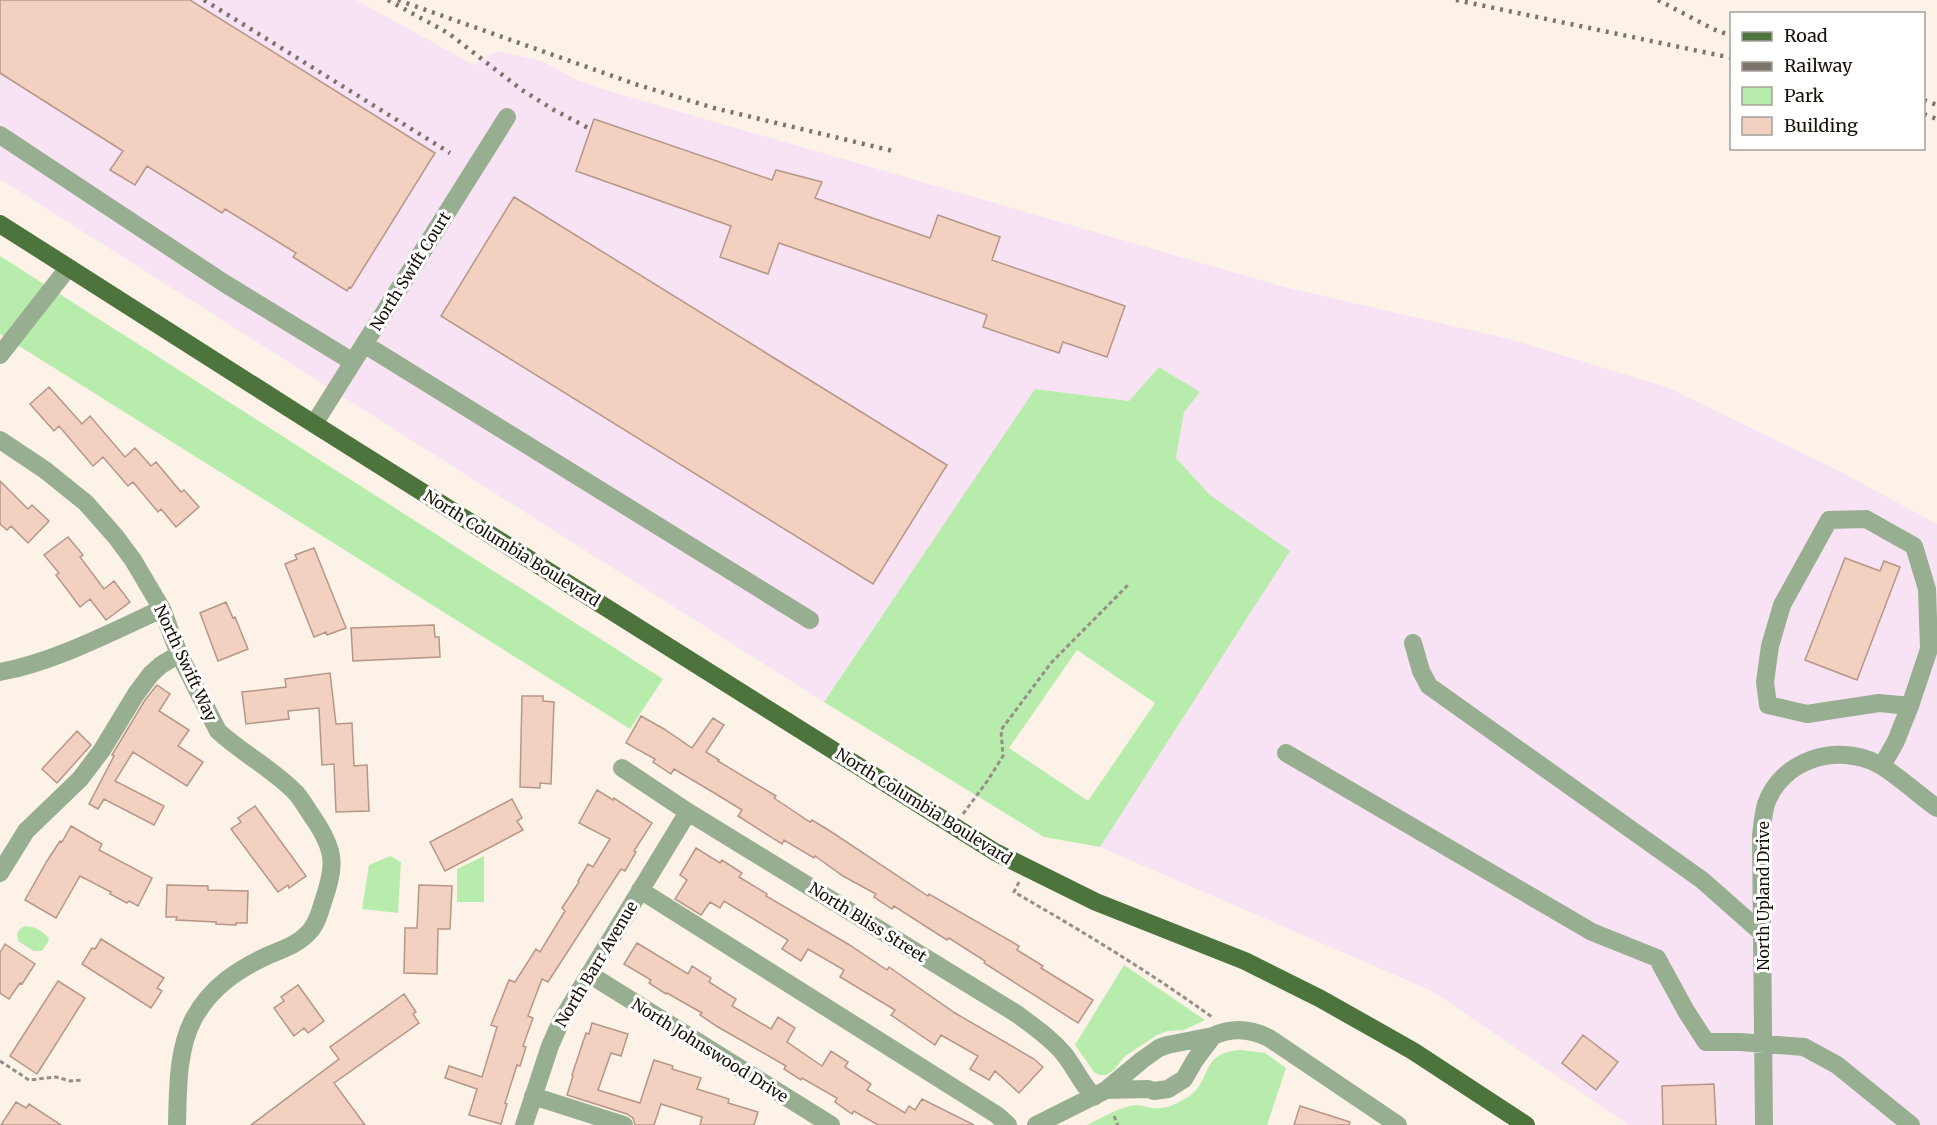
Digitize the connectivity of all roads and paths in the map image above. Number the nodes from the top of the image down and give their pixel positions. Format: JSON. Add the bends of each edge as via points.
{"nodes":[{"id":1,"x":507,"y":117,"type":"dead end"},
{"id":2,"x":0,"y":135,"type":"edge"},
{"id":3,"x":0,"y":224,"type":"edge"},
{"id":4,"x":68,"y":268,"type":"junction"},
{"id":5,"x":364,"y":344,"type":"junction"},
{"id":6,"x":0,"y":355,"type":"edge"},
{"id":7,"x":353,"y":362,"type":"junction"},
{"id":8,"x":314,"y":424,"type":"junction"},
{"id":9,"x":0,"y":440,"type":"edge"},
{"id":10,"x":1128,"y":585,"type":"dead end"},
{"id":11,"x":162,"y":609,"type":"junction"},
{"id":12,"x":810,"y":620,"type":"dead end"},
{"id":13,"x":1413,"y":643,"type":"dead end"},
{"id":14,"x":179,"y":654,"type":"junction"},
{"id":15,"x":0,"y":672,"type":"edge"},
{"id":16,"x":1910,"y":706,"type":"junction"},
{"id":17,"x":1286,"y":753,"type":"dead end"},
{"id":18,"x":1882,"y":766,"type":"junction"},
{"id":19,"x":622,"y":768,"type":"dead end"},
{"id":20,"x":1937,"y":808,"type":"edge"},
{"id":21,"x":688,"y":812,"type":"junction"},
{"id":22,"x":954,"y":826,"type":"junction"},
{"id":23,"x":1026,"y":868,"type":"junction"},
{"id":24,"x":0,"y":873,"type":"edge"},
{"id":25,"x":640,"y":890,"type":"junction"},
{"id":26,"x":1762,"y":933,"type":"junction"},
{"id":27,"x":589,"y":974,"type":"junction"},
{"id":28,"x":1214,"y":1028,"type":"junction"},
{"id":29,"x":1177,"y":1043,"type":"junction"},
{"id":30,"x":1763,"y":1044,"type":"junction"},
{"id":31,"x":0,"y":1061,"type":"edge"},
{"id":32,"x":1138,"y":1064,"type":"junction"},
{"id":33,"x":1192,"y":1066,"type":"junction"},
{"id":34,"x":82,"y":1080,"type":"dead end"},
{"id":35,"x":1148,"y":1089,"type":"junction"},
{"id":36,"x":1100,"y":1094,"type":"junction"},
{"id":37,"x":533,"y":1096,"type":"junction"},
{"id":38,"x":1114,"y":1116,"type":"dead end"},
{"id":39,"x":1376,"y":1118,"type":"edge"},
{"id":40,"x":177,"y":1125,"type":"edge"},
{"id":41,"x":524,"y":1125,"type":"edge"},
{"id":42,"x":624,"y":1125,"type":"edge"},
{"id":43,"x":831,"y":1125,"type":"edge"},
{"id":44,"x":1008,"y":1125,"type":"edge"},
{"id":45,"x":1036,"y":1125,"type":"edge"},
{"id":46,"x":1118,"y":1125,"type":"edge"},
{"id":47,"x":1398,"y":1125,"type":"edge"},
{"id":48,"x":1526,"y":1125,"type":"edge"},
{"id":49,"x":1764,"y":1125,"type":"edge"},
{"id":50,"x":1911,"y":1125,"type":"edge"}],
"edges":[{"from":1,"to":5,"type":"street","name":"North Swift Court"},
{"from":2,"to":7,"type":"street"},
{"from":3,"to":4,"type":"main road","name":"North Columbia Boulevard"},
{"from":4,"to":6,"type":"street"},
{"from":4,"to":8,"type":"main road","name":"North Columbia Boulevard"},
{"from":5,"to":7,"type":"street","name":"North Swift Court"},
{"from":5,"to":12,"type":"street"},
{"from":7,"to":8,"type":"street","name":"North Swift Court"},
{"from":8,"to":22,"type":"main road","name":"North Columbia Boulevard"},
{"from":9,"to":11,"type":"street","name":"North Swift Way","via":[[86,503],[116,537]]},
{"from":10,"to":22,"type":"path","via":[[1051,663],[1001,730],[1003,756]]},
{"from":11,"to":14,"type":"street","name":"North Swift Way"},
{"from":11,"to":15,"type":"street","via":[[79,647]]},
{"from":13,"to":26,"type":"street","via":[[1429,686],[1702,880]]},
{"from":14,"to":24,"type":"street","via":[[151,674],[80,779],[26,831]]},
{"from":14,"to":40,"type":"street","name":"North Swift Way","via":[[218,731],[298,795],[327,840],[332,870],[317,921],[306,936],[245,966],[221,983],[194,1018],[184,1042]]},
{"from":16,"to":16,"type":"street","via":[[1929,649],[1927,589],[1914,546],[1866,519],[1829,520],[1782,605],[1770,646],[1765,682],[1768,705],[1807,714],[1879,703]]},
{"from":16,"to":18,"type":"street"},
{"from":17,"to":30,"type":"street","via":[[1592,932],[1657,958],[1706,1042]]},
{"from":18,"to":20,"type":"street","name":"North Upland Drive"},
{"from":18,"to":26,"type":"street","name":"North Upland Drive","via":[[1841,753],[1823,755],[1801,764],[1776,786],[1763,816]]},
{"from":19,"to":21,"type":"street","name":"North Bliss Street"},
{"from":21,"to":25,"type":"street","name":"North Barr Avenue"},
{"from":21,"to":36,"type":"street","name":"North Bliss Street","via":[[1017,1014],[1051,1040],[1083,1085]]},
{"from":22,"to":23,"type":"main road","name":"North Columbia Boulevard"},
{"from":23,"to":28,"type":"path","name":"North Columbia Boulevard","via":[[1014,892],[1166,984]]},
{"from":23,"to":48,"type":"main road","name":"North Columbia Boulevard","via":[[1126,915],[1245,961],[1321,999],[1413,1051]]},
{"from":25,"to":27,"type":"street","name":"North Barr Avenue"},
{"from":25,"to":44,"type":"street"},
{"from":26,"to":30,"type":"street","name":"North Upland Drive"},
{"from":27,"to":37,"type":"street","name":"North Barr Avenue","via":[[555,1034]]},
{"from":27,"to":43,"type":"street","name":"North Johnswood Drive"},
{"from":28,"to":29,"type":"street"},
{"from":28,"to":33,"type":"street"},
{"from":28,"to":39,"type":"street","via":[[1269,1038]]},
{"from":29,"to":32,"type":"street","via":[[1159,1048]]},
{"from":29,"to":33,"type":"street","via":[[1187,1050]]},
{"from":30,"to":49,"type":"street","name":"North Upland Drive"},
{"from":30,"to":50,"type":"street","via":[[1804,1047],[1837,1065]]},
{"from":31,"to":34,"type":"path","via":[[29,1080]]},
{"from":32,"to":35,"type":"street","via":[[1138,1077]]},
{"from":32,"to":36,"type":"street"},
{"from":33,"to":35,"type":"street","via":[[1184,1079],[1172,1086]]},
{"from":35,"to":36,"type":"street"},
{"from":36,"to":45,"type":"street"},
{"from":37,"to":41,"type":"street","name":"North Barr Avenue"},
{"from":37,"to":42,"type":"street"},
{"from":38,"to":46,"type":"path"},
{"from":39,"to":47,"type":"street"}]}
